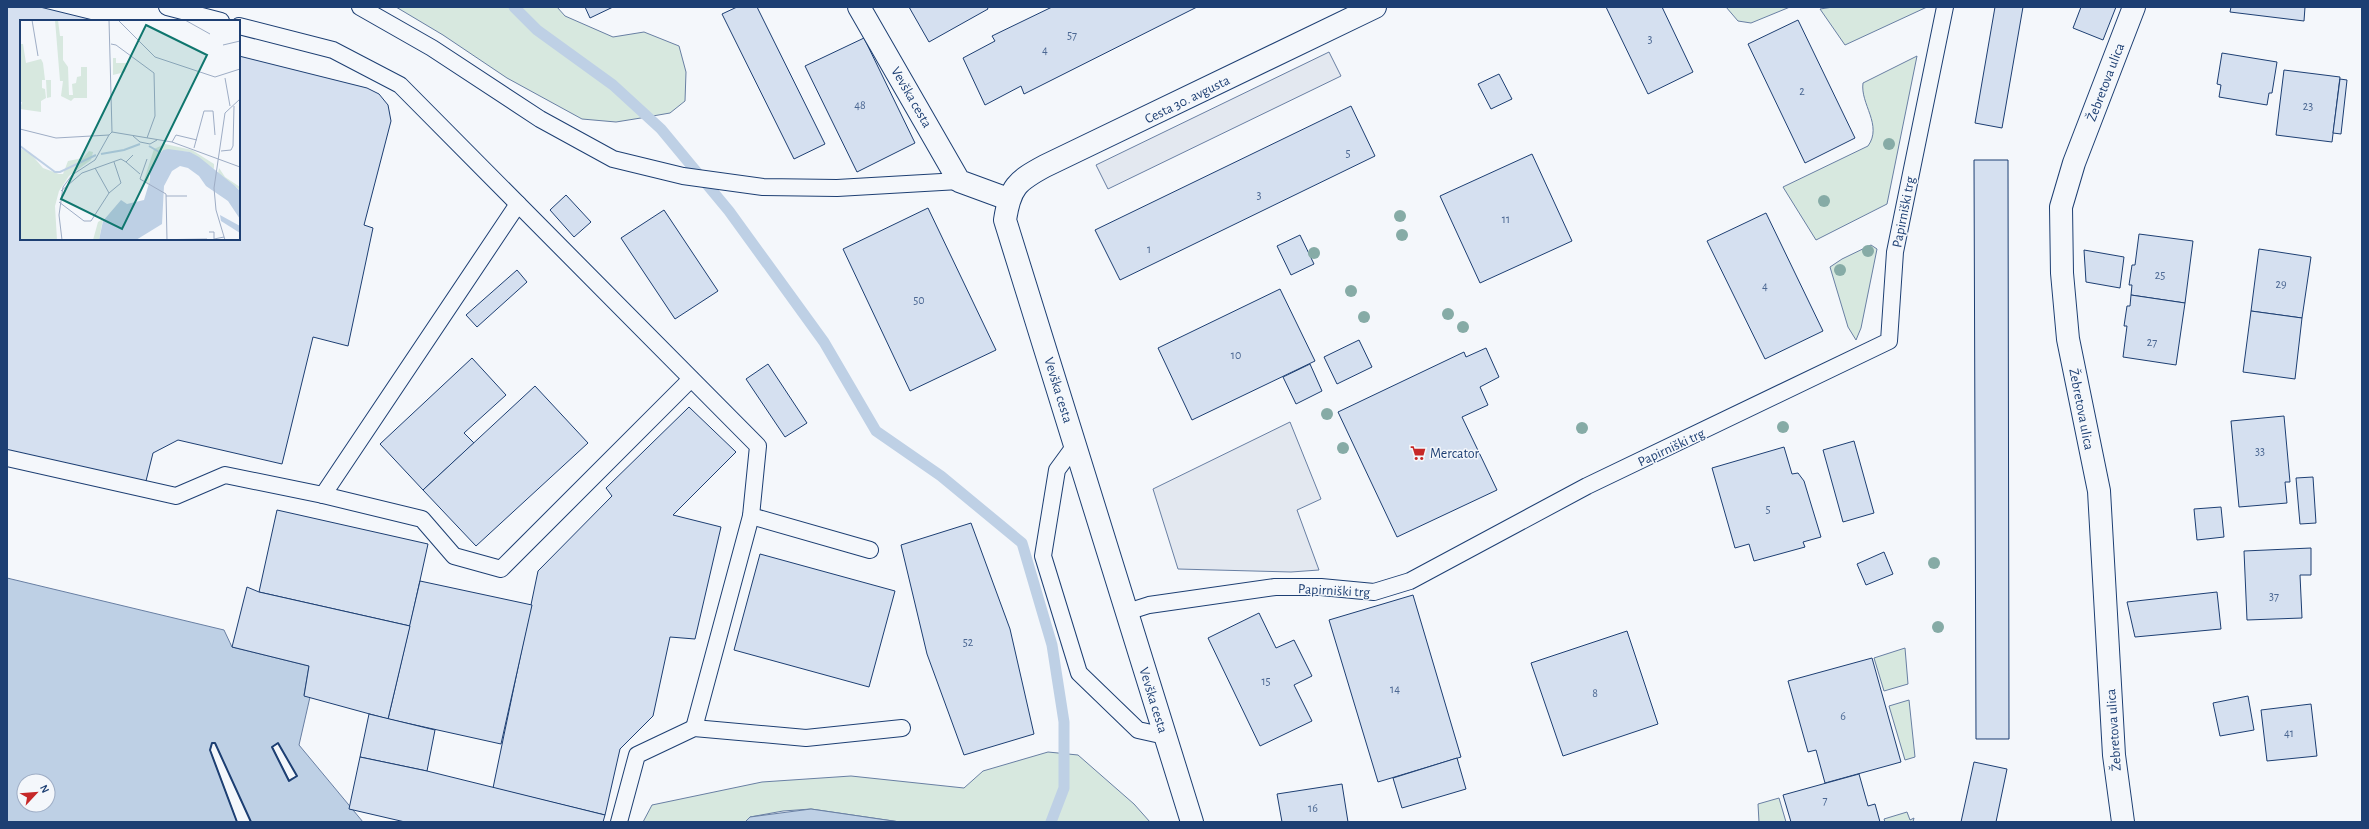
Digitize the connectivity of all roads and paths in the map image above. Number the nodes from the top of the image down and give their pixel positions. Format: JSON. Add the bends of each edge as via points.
{"nodes":[{"id":1,"x":166,"y":7,"type":"edge"},
{"id":2,"x":360,"y":7,"type":"edge"},
{"id":3,"x":859,"y":7,"type":"edge"},
{"id":4,"x":1375,"y":7,"type":"edge"},
{"id":5,"x":1944,"y":7,"type":"edge"},
{"id":6,"x":2134,"y":7,"type":"edge"},
{"id":7,"x":217,"y":20,"type":"edge"},
{"id":8,"x":240,"y":26,"type":"edge"},
{"id":9,"x":959,"y":181,"type":"junction"},
{"id":10,"x":1008,"y":199,"type":"junction"},
{"id":11,"x":518,"y":204,"type":"junction"},
{"id":12,"x":691,"y":379,"type":"junction"},
{"id":13,"x":1076,"y":444,"type":"junction"},
{"id":14,"x":7,"y":458,"type":"edge"},
{"id":15,"x":323,"y":494,"type":"junction"},
{"id":16,"x":751,"y":516,"type":"junction"},
{"id":17,"x":870,"y":550,"type":"dead end"},
{"id":18,"x":1127,"y":612,"type":"junction"},
{"id":19,"x":694,"y":728,"type":"junction"},
{"id":20,"x":902,"y":728,"type":"dead end"},
{"id":21,"x":1165,"y":736,"type":"junction"},
{"id":22,"x":619,"y":822,"type":"edge"},
{"id":23,"x":1192,"y":822,"type":"edge"},
{"id":24,"x":2123,"y":822,"type":"edge"}],
"edges":[{"from":1,"to":7,"type":"lane"},
{"from":2,"to":9,"type":"lane","via":[[432,48],[540,119],[613,159],[684,176],[763,186],[837,188]]},
{"from":3,"to":9,"type":"street","name":"Vevška cesta"},
{"from":4,"to":10,"type":"street","name":"Cesta 30. avgusta","via":[[1045,166],[1021,179]]},
{"from":5,"to":18,"type":"lane","name":"Papirniški trg","via":[[1895,252],[1889,341],[1587,486],[1410,581],[1374,592],[1274,587],[1149,605]]},
{"from":6,"to":24,"type":"street","name":"Žebretova ulica","via":[[2074,163],[2062,207],[2062,273],[2068,339],[2099,491],[2114,755]]},
{"from":8,"to":11,"type":"lane","via":[[333,50],[400,84]]},
{"from":9,"to":10,"type":"street"},
{"from":10,"to":13,"type":"street","name":"Vevška cesta","via":[[1005,220]]},
{"from":11,"to":12,"type":"lane"},
{"from":11,"to":15,"type":"lane"},
{"from":12,"to":15,"type":"lane","via":[[500,569],[454,556],[422,519]]},
{"from":12,"to":16,"type":"lane","via":[[758,446]]},
{"from":13,"to":18,"type":"street","name":"Vevška cesta"},
{"from":13,"to":21,"type":"lane","via":[[1057,470],[1043,556],[1067,637],[1079,674],[1138,730]]},
{"from":14,"to":15,"type":"lane","via":[[176,496],[225,475]]},
{"from":16,"to":17,"type":"lane"},
{"from":16,"to":19,"type":"lane"},
{"from":18,"to":21,"type":"street","name":"Vevška cesta"},
{"from":19,"to":20,"type":"lane","via":[[806,738]]},
{"from":19,"to":22,"type":"lane","via":[[638,756]]},
{"from":21,"to":23,"type":"street","name":"Vevška cesta"}]}
